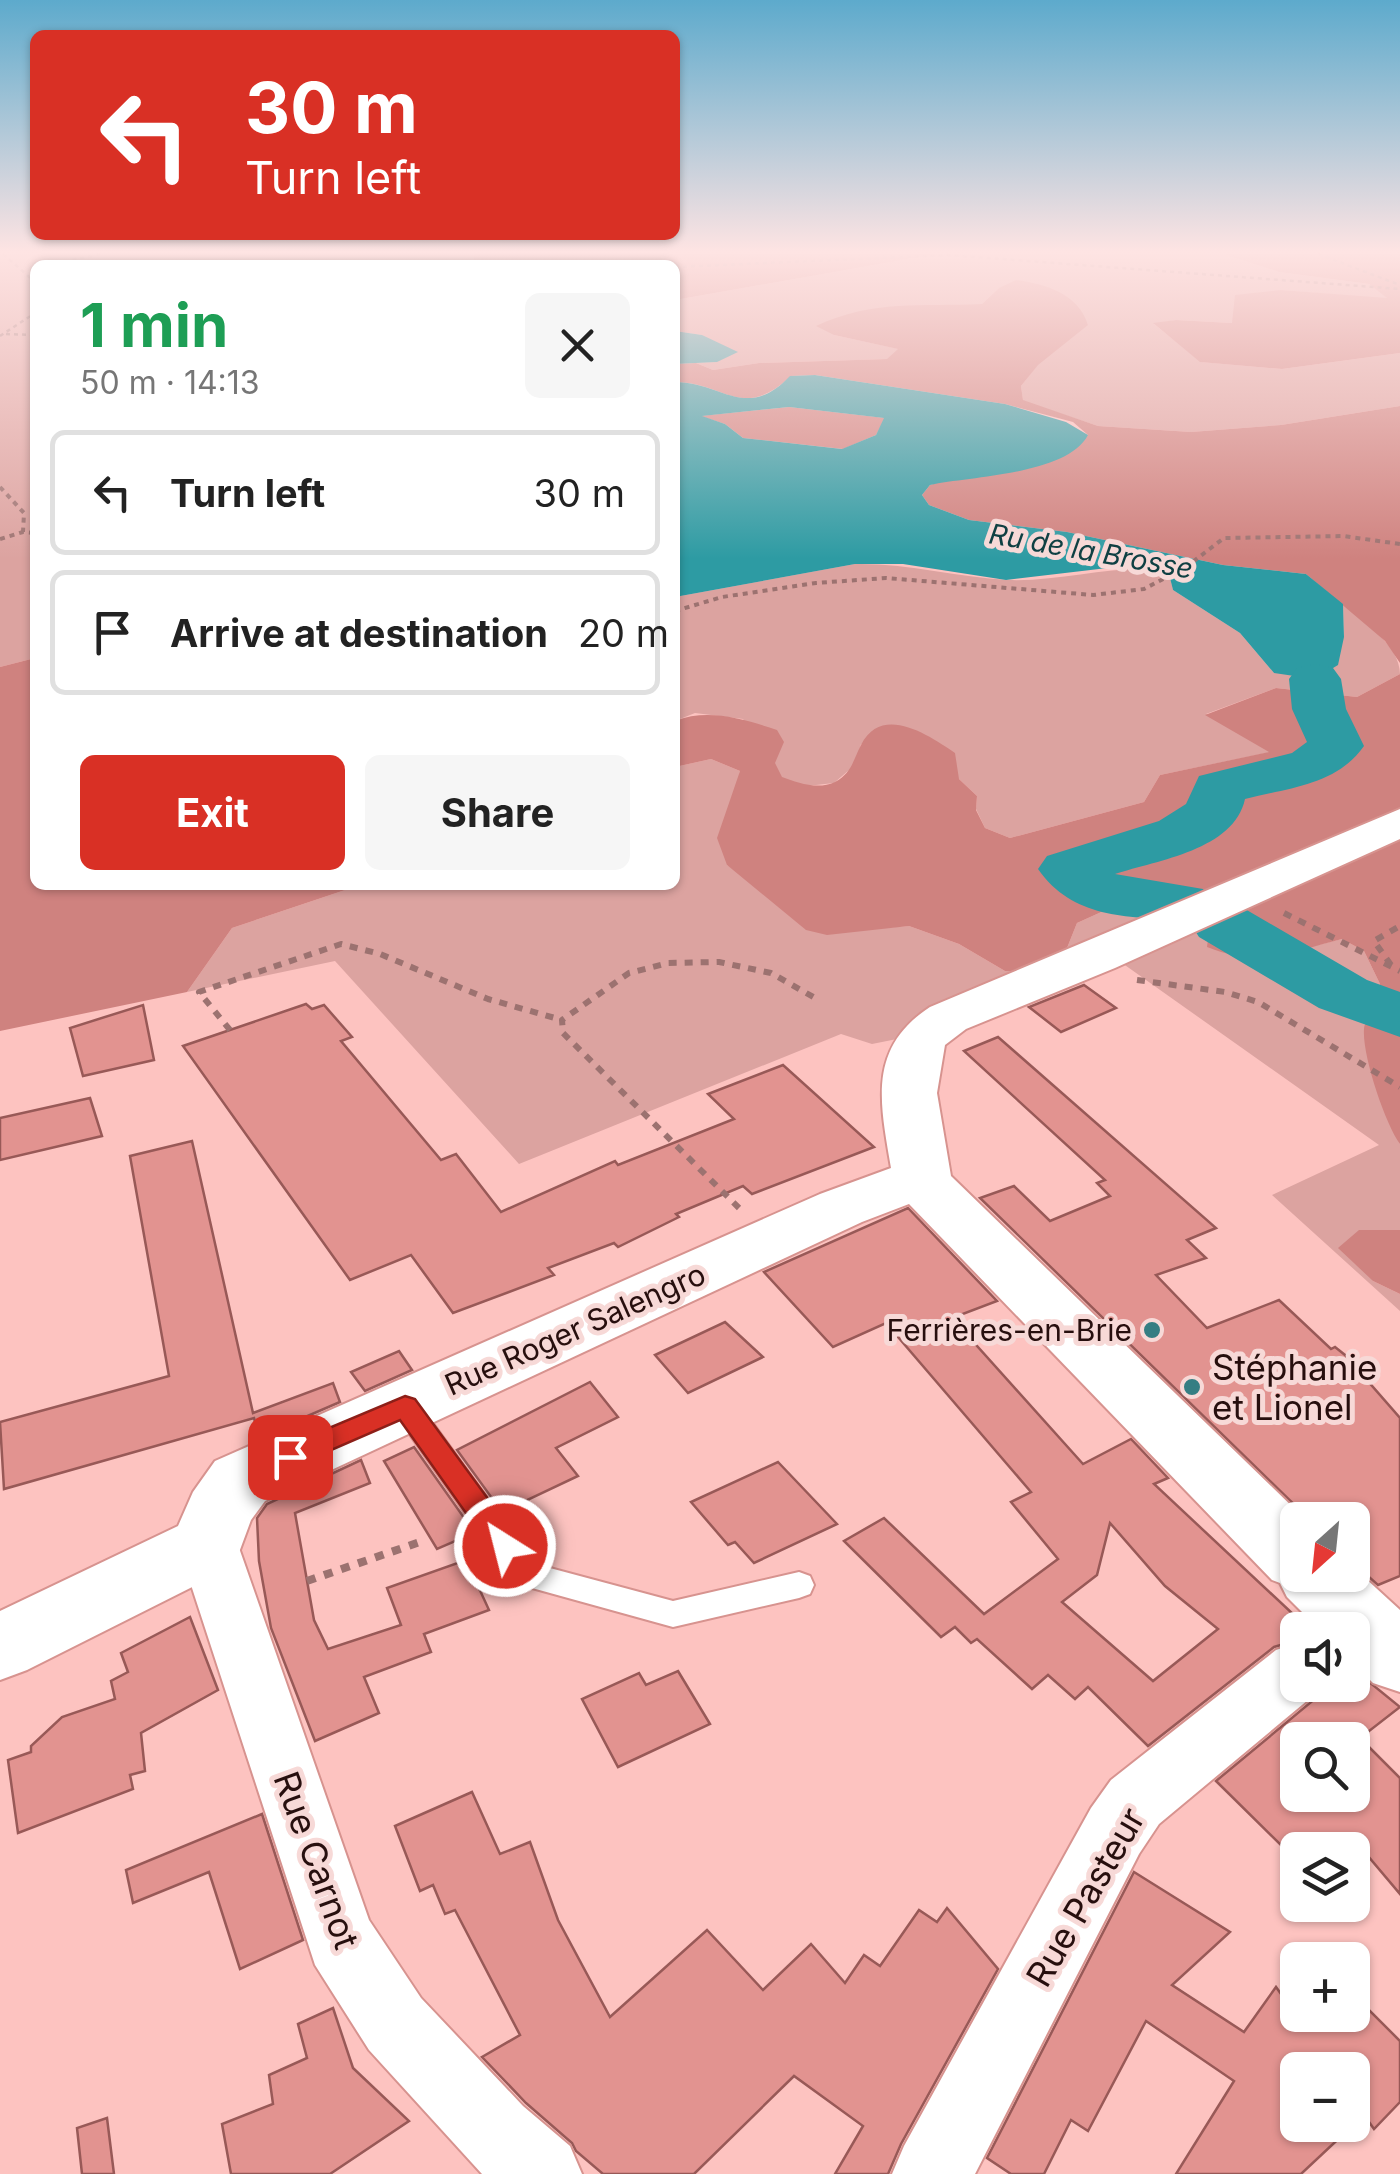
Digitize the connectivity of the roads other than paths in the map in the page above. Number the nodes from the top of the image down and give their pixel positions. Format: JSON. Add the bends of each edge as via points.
{"nodes":[{"id":1,"x":1400,"y":822,"type":"edge"},
{"id":2,"x":924,"y":1182,"type":"junction"},
{"id":3,"x":405,"y":1406,"type":"junction"},
{"id":4,"x":1280,"y":1541,"type":"edge"},
{"id":5,"x":208,"y":1545,"type":"junction"},
{"id":6,"x":798,"y":1585,"type":"dead end"},
{"id":7,"x":0,"y":1647,"type":"edge"},
{"id":8,"x":1280,"y":1685,"type":"edge"},
{"id":9,"x":542,"y":2174,"type":"edge"},
{"id":10,"x":932,"y":2174,"type":"edge"}],
"edges":[{"from":1,"to":2,"type":"main road","via":[[948,1018],[918,1044],[910,1080]]},
{"from":2,"to":3,"type":"main road","name":"Rue Roger Salengro","via":[[841,1208]]},
{"from":2,"to":4,"type":"main road"},
{"from":3,"to":5,"type":"main road","name":"Rue Roger Salengro","via":[[240,1481],[218,1512]]},
{"from":3,"to":6,"type":"lane","via":[[525,1574],[672,1614]]},
{"from":5,"to":7,"type":"main road"},
{"from":5,"to":9,"type":"street","name":"Rue Carnot","via":[[340,1940],[395,2024],[495,2134]]},
{"from":8,"to":10,"type":"street","name":"Rue Pasteur","via":[[1135,1802]]}]}
